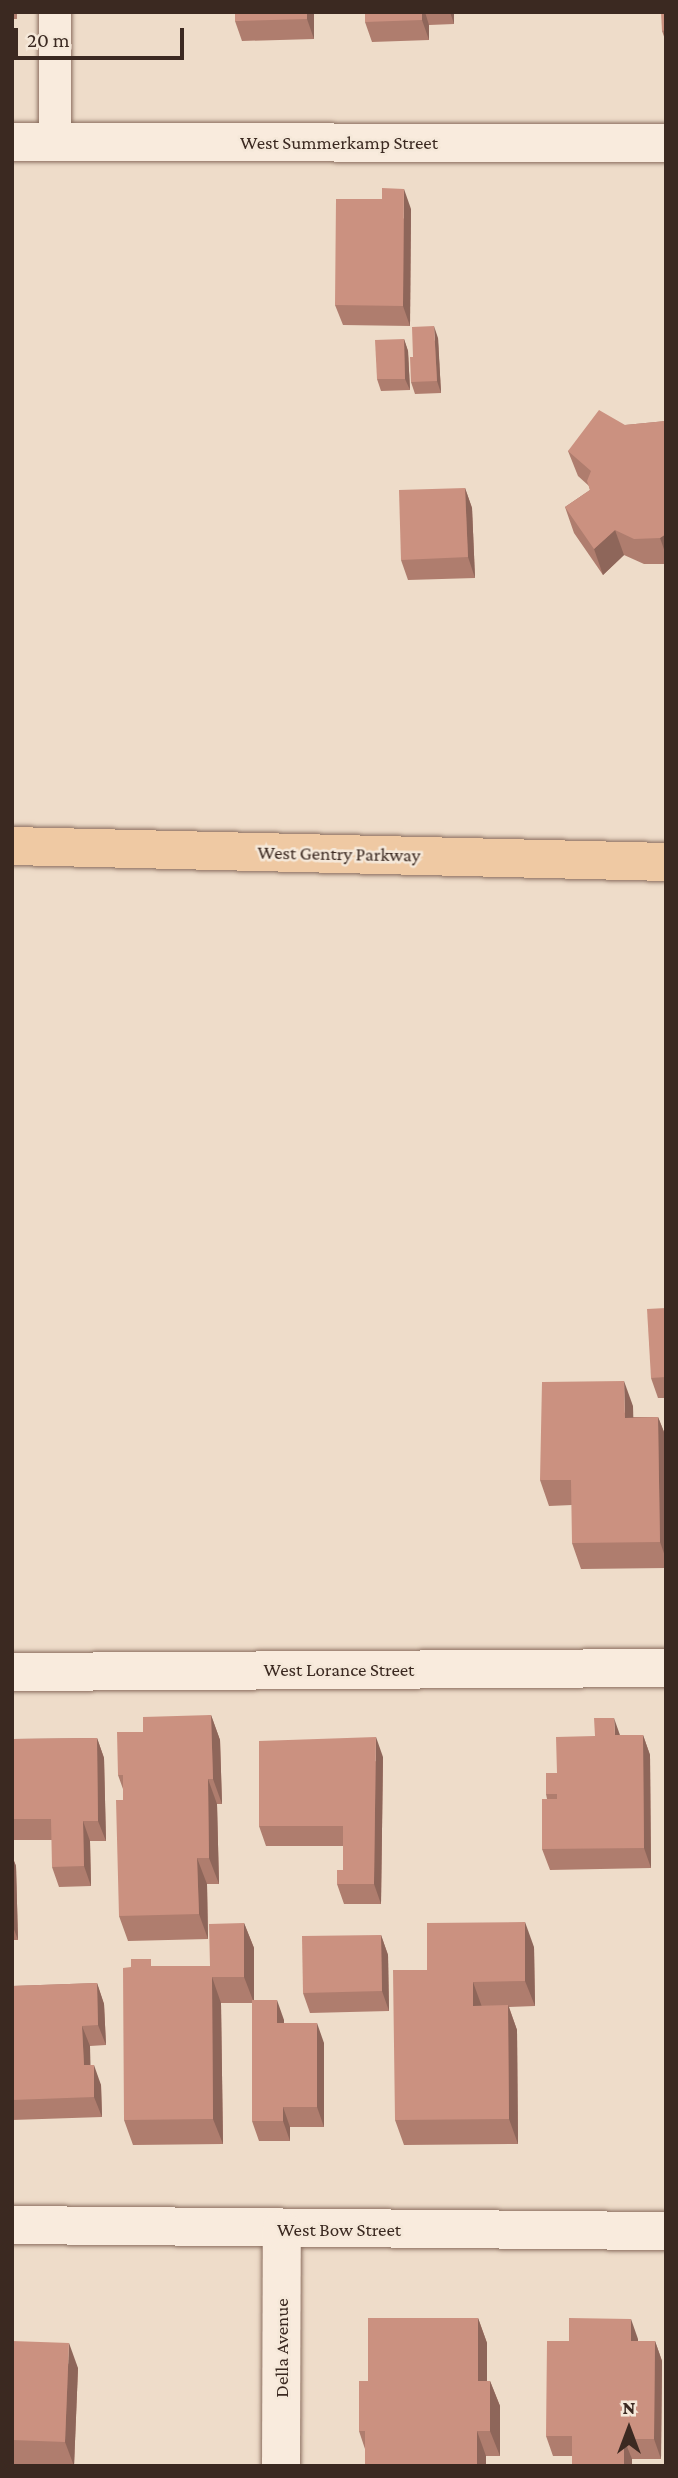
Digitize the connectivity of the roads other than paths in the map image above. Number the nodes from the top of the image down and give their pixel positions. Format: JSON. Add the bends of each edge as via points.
{"nodes":[{"id":1,"x":55,"y":12,"type":"edge"},
{"id":2,"x":12,"y":142,"type":"edge"},
{"id":3,"x":55,"y":144,"type":"junction"},
{"id":4,"x":666,"y":144,"type":"edge"},
{"id":5,"x":12,"y":846,"type":"edge"},
{"id":6,"x":666,"y":862,"type":"edge"},
{"id":7,"x":666,"y":1668,"type":"edge"},
{"id":8,"x":12,"y":1672,"type":"edge"},
{"id":9,"x":12,"y":2225,"type":"edge"},
{"id":10,"x":282,"y":2230,"type":"junction"},
{"id":11,"x":666,"y":2231,"type":"edge"},
{"id":12,"x":281,"y":2466,"type":"edge"}],
"edges":[{"from":1,"to":3,"type":"lane"},
{"from":2,"to":3,"type":"street","name":"West Summerkamp Street"},
{"from":3,"to":4,"type":"street","name":"West Summerkamp Street"},
{"from":5,"to":6,"type":"main road","name":"West Gentry Parkway"},
{"from":7,"to":8,"type":"street","name":"West Lorance Street"},
{"from":9,"to":10,"type":"street","name":"West Bow Street"},
{"from":10,"to":11,"type":"street","name":"West Bow Street"},
{"from":10,"to":12,"type":"street","name":"Della Avenue"}]}
